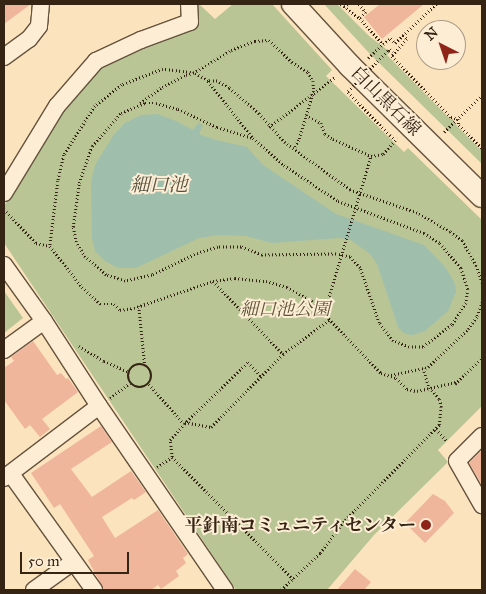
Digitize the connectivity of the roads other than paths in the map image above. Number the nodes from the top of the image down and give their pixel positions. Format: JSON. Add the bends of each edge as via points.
{"nodes":[{"id":1,"x":41,"y":4,"type":"edge"},
{"id":2,"x":189,"y":4,"type":"edge"},
{"id":3,"x":293,"y":4,"type":"edge"},
{"id":4,"x":4,"y":57,"type":"edge"},
{"id":5,"x":4,"y":193,"type":"edge"},
{"id":6,"x":482,"y":196,"type":"edge"},
{"id":7,"x":4,"y":265,"type":"edge"},
{"id":8,"x":44,"y":321,"type":"junction"},
{"id":9,"x":4,"y":350,"type":"edge"},
{"id":10,"x":98,"y":406,"type":"junction"},
{"id":11,"x":482,"y":436,"type":"edge"},
{"id":12,"x":7,"y":476,"type":"edge"},
{"id":13,"x":482,"y":505,"type":"edge"},
{"id":14,"x":73,"y":562,"type":"junction"},
{"id":15,"x":34,"y":590,"type":"edge"},
{"id":16,"x":94,"y":590,"type":"edge"},
{"id":17,"x":225,"y":590,"type":"edge"}],
"edges":[{"from":1,"to":4,"type":"street","via":[[39,26]]},
{"from":2,"to":5,"type":"street","via":[[190,22],[96,61],[56,106]]},
{"from":3,"to":6,"type":"street","name":"白山黒石線","via":[[350,66]]},
{"from":7,"to":8,"type":"street"},
{"from":8,"to":9,"type":"street"},
{"from":8,"to":10,"type":"street"},
{"from":10,"to":12,"type":"street"},
{"from":10,"to":17,"type":"street"},
{"from":11,"to":13,"type":"street","via":[[457,461]]},
{"from":12,"to":14,"type":"street"},
{"from":14,"to":15,"type":"street"},
{"from":14,"to":16,"type":"street"}]}
